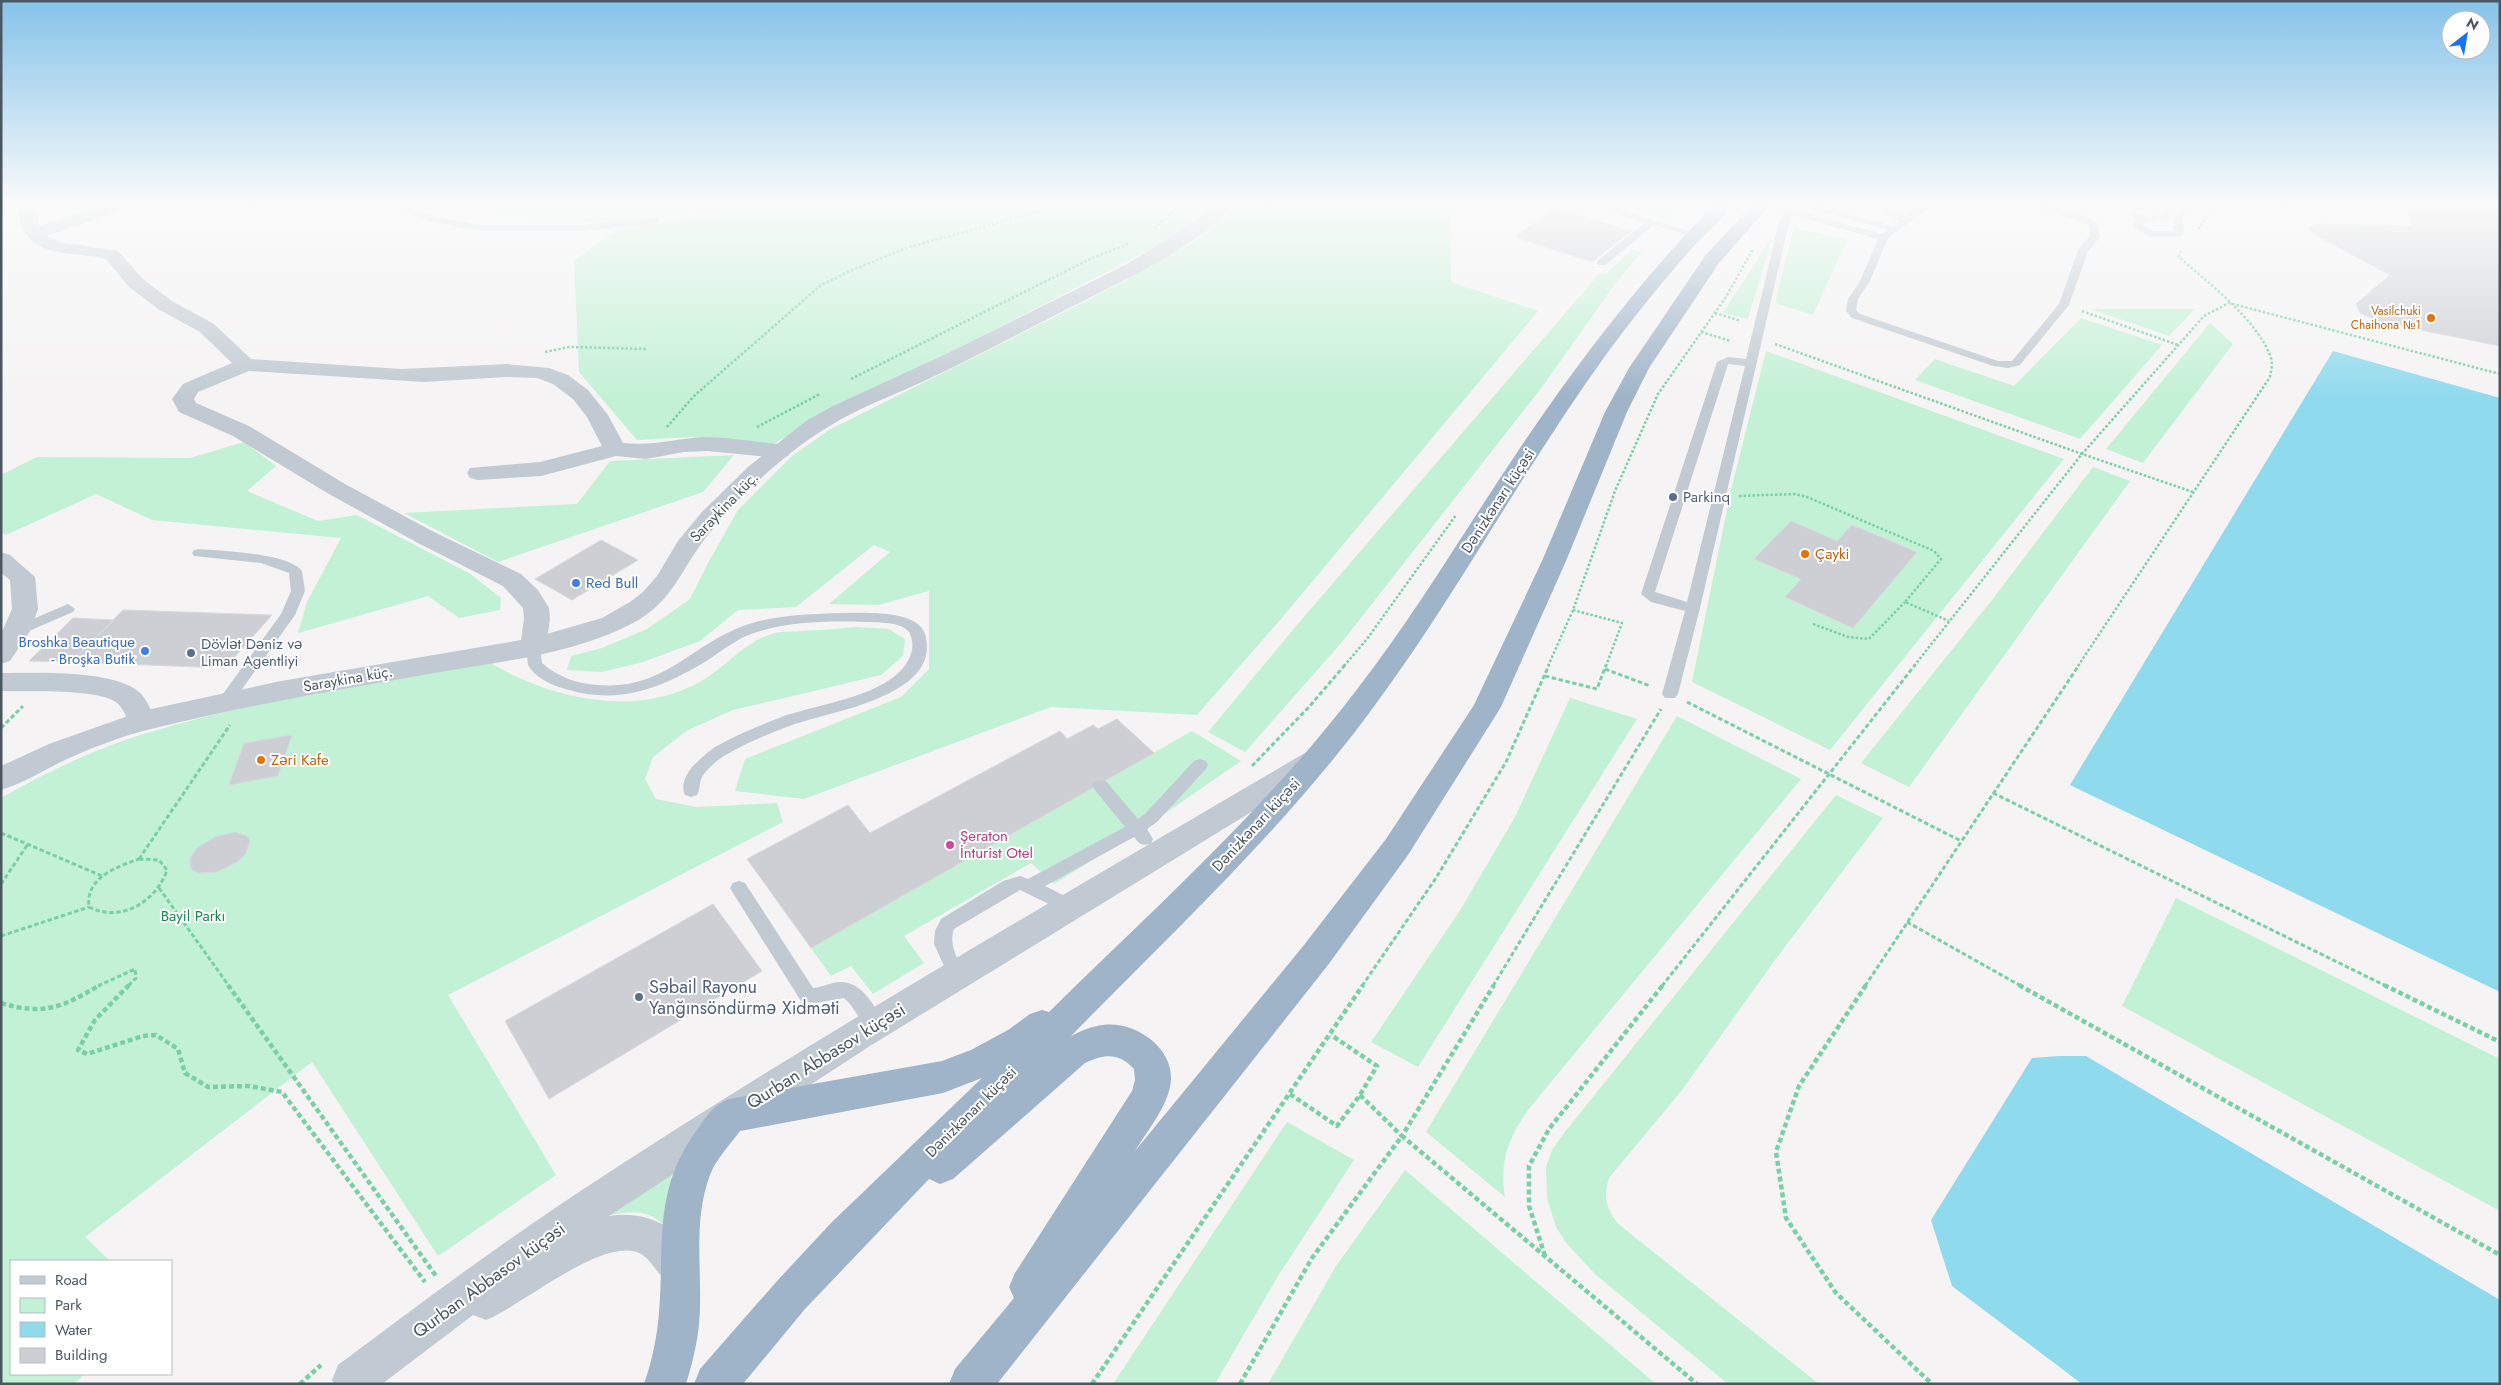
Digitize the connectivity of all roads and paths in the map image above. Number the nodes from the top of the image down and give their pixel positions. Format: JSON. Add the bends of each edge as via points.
{"nodes":[{"id":1,"x":125,"y":270,"type":"edge"},
{"id":2,"x":852,"y":270,"type":"edge"},
{"id":3,"x":1069,"y":270,"type":"edge"},
{"id":4,"x":1128,"y":270,"type":"edge"},
{"id":5,"x":1661,"y":270,"type":"edge"},
{"id":6,"x":1705,"y":270,"type":"edge"},
{"id":7,"x":1773,"y":270,"type":"edge"},
{"id":8,"x":1870,"y":270,"type":"edge"},
{"id":9,"x":2076,"y":270,"type":"edge"},
{"id":10,"x":2193,"y":270,"type":"edge"},
{"id":11,"x":2229,"y":303,"type":"junction"},
{"id":12,"x":2064,"y":305,"type":"junction"},
{"id":13,"x":1715,"y":313,"type":"dead end"},
{"id":14,"x":1746,"y":322,"type":"dead end"},
{"id":15,"x":1701,"y":332,"type":"dead end"},
{"id":16,"x":1756,"y":337,"type":"junction"},
{"id":17,"x":1732,"y":341,"type":"dead end"},
{"id":18,"x":2178,"y":345,"type":"junction"},
{"id":19,"x":647,"y":349,"type":"dead end"},
{"id":20,"x":1751,"y":363,"type":"junction"},
{"id":21,"x":246,"y":365,"type":"junction"},
{"id":22,"x":505,"y":372,"type":"junction"},
{"id":23,"x":2500,"y":374,"type":"edge"},
{"id":24,"x":845,"y":382,"type":"dead end"},
{"id":25,"x":828,"y":390,"type":"dead end"},
{"id":26,"x":735,"y":446,"type":"junction"},
{"id":27,"x":615,"y":448,"type":"junction"},
{"id":28,"x":780,"y":451,"type":"junction"},
{"id":29,"x":646,"y":452,"type":"junction"},
{"id":30,"x":2082,"y":454,"type":"junction"},
{"id":31,"x":478,"y":473,"type":"dead end"},
{"id":32,"x":2193,"y":492,"type":"junction"},
{"id":33,"x":1718,"y":496,"type":"junction"},
{"id":34,"x":1459,"y":511,"type":"dead end"},
{"id":35,"x":199,"y":553,"type":"dead end"},
{"id":36,"x":1,"y":560,"type":"edge"},
{"id":37,"x":1905,"y":602,"type":"junction"},
{"id":38,"x":1693,"y":608,"type":"junction"},
{"id":39,"x":68,"y":610,"type":"dead end"},
{"id":40,"x":1573,"y":610,"type":"dead end"},
{"id":41,"x":1949,"y":621,"type":"junction"},
{"id":42,"x":1813,"y":624,"type":"dead end"},
{"id":43,"x":17,"y":631,"type":"junction"},
{"id":44,"x":533,"y":647,"type":"junction"},
{"id":45,"x":1,"y":655,"type":"edge"},
{"id":46,"x":1605,"y":669,"type":"junction"},
{"id":47,"x":1545,"y":676,"type":"dead end"},
{"id":48,"x":1,"y":682,"type":"edge"},
{"id":49,"x":1670,"y":694,"type":"junction"},
{"id":50,"x":248,"y":697,"type":"junction"},
{"id":51,"x":225,"y":702,"type":"junction"},
{"id":52,"x":142,"y":721,"type":"junction"},
{"id":53,"x":1316,"y":759,"type":"junction"},
{"id":54,"x":1200,"y":765,"type":"dead end"},
{"id":55,"x":1248,"y":769,"type":"dead end"},
{"id":56,"x":1829,"y":774,"type":"junction"},
{"id":57,"x":1,"y":779,"type":"edge"},
{"id":58,"x":1100,"y":785,"type":"dead end"},
{"id":59,"x":691,"y":791,"type":"dead end"},
{"id":60,"x":1993,"y":793,"type":"junction"},
{"id":61,"x":1,"y":833,"type":"edge"},
{"id":62,"x":1140,"y":834,"type":"junction"},
{"id":63,"x":1961,"y":841,"type":"junction"},
{"id":64,"x":28,"y":844,"type":"junction"},
{"id":65,"x":139,"y":859,"type":"junction"},
{"id":66,"x":102,"y":876,"type":"junction"},
{"id":67,"x":1,"y":884,"type":"edge"},
{"id":68,"x":1030,"y":886,"type":"junction"},
{"id":69,"x":160,"y":888,"type":"junction"},
{"id":70,"x":739,"y":888,"type":"dead end"},
{"id":71,"x":89,"y":907,"type":"junction"},
{"id":72,"x":1071,"y":907,"type":"junction"},
{"id":73,"x":1907,"y":922,"type":"junction"},
{"id":74,"x":1,"y":936,"type":"edge"},
{"id":75,"x":957,"y":976,"type":"junction"},
{"id":76,"x":1101,"y":984,"type":"junction"},
{"id":77,"x":1,"y":1003,"type":"edge"},
{"id":78,"x":875,"y":1024,"type":"junction"},
{"id":79,"x":1331,"y":1035,"type":"dead end"},
{"id":80,"x":2500,"y":1042,"type":"edge"},
{"id":81,"x":1290,"y":1094,"type":"dead end"},
{"id":82,"x":1360,"y":1095,"type":"junction"},
{"id":83,"x":729,"y":1116,"type":"junction"},
{"id":84,"x":1402,"y":1136,"type":"junction"},
{"id":85,"x":2500,"y":1255,"type":"edge"},
{"id":86,"x":1545,"y":1256,"type":"junction"},
{"id":87,"x":678,"y":1264,"type":"junction"},
{"id":88,"x":444,"y":1270,"type":"dead end"},
{"id":89,"x":436,"y":1276,"type":"junction"},
{"id":90,"x":426,"y":1283,"type":"junction"},
{"id":91,"x":419,"y":1289,"type":"dead end"},
{"id":92,"x":790,"y":1295,"type":"junction"},
{"id":93,"x":343,"y":1374,"type":"edge"},
{"id":94,"x":300,"y":1384,"type":"edge"},
{"id":95,"x":665,"y":1384,"type":"edge"},
{"id":96,"x":714,"y":1384,"type":"edge"},
{"id":97,"x":969,"y":1384,"type":"edge"},
{"id":98,"x":1240,"y":1384,"type":"edge"},
{"id":99,"x":1697,"y":1384,"type":"edge"},
{"id":100,"x":1932,"y":1384,"type":"edge"}],
"edges":[{"from":1,"to":21,"type":"street","via":[[164,305],[207,328]]},
{"from":2,"to":29,"type":"path","via":[[821,285],[694,396]]},
{"from":3,"to":24,"type":"path"},
{"from":4,"to":28,"type":"street","name":"Saraykina küç.","via":[[989,341],[851,406],[811,428]]},
{"from":5,"to":53,"type":"highway","name":"Dənizkənarı küçəsi","via":[[1563,398],[1476,537],[1387,669]]},
{"from":6,"to":97,"type":"highway","via":[[1639,368],[1616,412],[1554,561],[1487,707],[1397,847],[1316,955]]},
{"from":7,"to":16,"type":"lane"},
{"from":8,"to":12,"type":"lane","via":[[1850,307],[1856,316],[1997,364],[2016,363]]},
{"from":9,"to":12,"type":"lane"},
{"from":10,"to":11,"type":"path"},
{"from":11,"to":18,"type":"path","via":[[2204,316]]},
{"from":11,"to":23,"type":"path"},
{"from":11,"to":32,"type":"path","via":[[2265,346],[2272,359],[2270,377]]},
{"from":12,"to":18,"type":"path"},
{"from":13,"to":14,"type":"path"},
{"from":15,"to":17,"type":"path"},
{"from":16,"to":20,"type":"lane"},
{"from":16,"to":30,"type":"path"},
{"from":18,"to":30,"type":"path"},
{"from":19,"to":22,"type":"path","via":[[569,347],[533,355]]},
{"from":20,"to":33,"type":"lane"},
{"from":20,"to":38,"type":"lane","via":[[1723,362],[1648,594]]},
{"from":21,"to":22,"type":"street","via":[[282,364],[422,376]]},
{"from":21,"to":44,"type":"street","via":[[190,388],[183,399],[187,407],[241,431],[337,489],[512,580],[536,608]]},
{"from":22,"to":27,"type":"street","via":[[529,371],[564,381],[603,421]]},
{"from":25,"to":26,"type":"path","via":[[768,419],[748,432]]},
{"from":26,"to":28,"type":"street"},
{"from":26,"to":29,"type":"street","via":[[684,445]]},
{"from":27,"to":29,"type":"street"},
{"from":27,"to":31,"type":"street","via":[[541,469]]},
{"from":28,"to":44,"type":"street","name":"Saraykina küç.","via":[[699,531],[652,599],[611,623]]},
{"from":30,"to":32,"type":"path"},
{"from":30,"to":41,"type":"path"},
{"from":32,"to":60,"type":"path"},
{"from":33,"to":37,"type":"path","via":[[1801,495],[1934,551],[1941,559]]},
{"from":33,"to":38,"type":"lane"},
{"from":34,"to":55,"type":"path","via":[[1367,639],[1308,708]]},
{"from":35,"to":51,"type":"lane","via":[[264,560],[295,571],[298,591],[288,615]]},
{"from":36,"to":43,"type":"street","via":[[22,577],[24,608]]},
{"from":37,"to":41,"type":"path"},
{"from":37,"to":42,"type":"path","via":[[1869,639],[1857,640],[1838,635]]},
{"from":38,"to":49,"type":"lane"},
{"from":39,"to":43,"type":"lane"},
{"from":40,"to":46,"type":"path","via":[[1622,623]]},
{"from":41,"to":56,"type":"path"},
{"from":43,"to":45,"type":"street"},
{"from":44,"to":50,"type":"street","name":"Saraykina küç."},
{"from":44,"to":59,"type":"lane","via":[[535,665],[550,679],[566,686],[609,692],[648,687],[668,678],[735,635],[784,621],[892,619],[909,624],[917,632],[920,646],[917,660],[905,677],[866,697],[786,720],[717,753],[694,775]]},
{"from":46,"to":47,"type":"path","via":[[1597,689]]},
{"from":46,"to":49,"type":"path"},
{"from":48,"to":52,"type":"street","via":[[113,691],[134,703]]},
{"from":49,"to":56,"type":"path"},
{"from":49,"to":84,"type":"path"},
{"from":50,"to":51,"type":"street","name":"Saraykina küç."},
{"from":50,"to":65,"type":"path"},
{"from":51,"to":52,"type":"street","name":"Saraykina küç."},
{"from":52,"to":57,"type":"street","name":"Saraykina küç.","via":[[59,751]]},
{"from":53,"to":72,"type":"street","name":"Qurban Abbasov küçəsi"},
{"from":53,"to":76,"type":"highway","name":"Dənizkənarı küçəsi","via":[[1258,825]]},
{"from":54,"to":62,"type":"lane"},
{"from":56,"to":63,"type":"path"},
{"from":56,"to":86,"type":"path","via":[[1549,1129],[1529,1166],[1528,1206]]},
{"from":58,"to":62,"type":"lane"},
{"from":60,"to":63,"type":"path"},
{"from":60,"to":80,"type":"path"},
{"from":61,"to":64,"type":"path"},
{"from":62,"to":68,"type":"lane"},
{"from":63,"to":73,"type":"path"},
{"from":64,"to":66,"type":"path"},
{"from":64,"to":67,"type":"path"},
{"from":65,"to":66,"type":"path","via":[[124,863]]},
{"from":65,"to":69,"type":"path","via":[[159,860],[165,866],[165,878]]},
{"from":66,"to":71,"type":"path","via":[[86,899]]},
{"from":68,"to":72,"type":"lane"},
{"from":68,"to":75,"type":"lane","via":[[1020,883],[1009,886],[947,924],[941,941]]},
{"from":69,"to":71,"type":"path","via":[[142,902],[117,912],[100,913]]},
{"from":69,"to":89,"type":"path"},
{"from":70,"to":78,"type":"lane","via":[[808,995],[818,997],[840,990],[853,994]]},
{"from":71,"to":74,"type":"path"},
{"from":72,"to":75,"type":"street","name":"Qurban Abbasov küçəsi"},
{"from":73,"to":85,"type":"path"},
{"from":73,"to":100,"type":"path","via":[[1799,1086],[1776,1152],[1786,1218],[1836,1293]]},
{"from":75,"to":78,"type":"street","name":"Qurban Abbasov küçəsi"},
{"from":76,"to":83,"type":"highway","via":[[1020,1041],[943,1077]]},
{"from":76,"to":92,"type":"highway","name":"Dənizkənarı küçəsi"},
{"from":77,"to":90,"type":"path","via":[[20,1011],[52,1009],[135,969],[136,978],[105,1009],[81,1039],[78,1050],[87,1054],[156,1035],[178,1049],[186,1073],[208,1086],[249,1086],[282,1092]]},
{"from":78,"to":83,"type":"street","name":"Qurban Abbasov küçəsi"},
{"from":79,"to":82,"type":"path","via":[[1377,1066]]},
{"from":81,"to":82,"type":"path","via":[[1337,1126]]},
{"from":82,"to":84,"type":"path"},
{"from":83,"to":87,"type":"highway","via":[[692,1172],[681,1215]]},
{"from":83,"to":93,"type":"street","name":"Qurban Abbasov küçəsi"},
{"from":84,"to":86,"type":"path"},
{"from":84,"to":98,"type":"path","via":[[1312,1258]]},
{"from":86,"to":99,"type":"path"},
{"from":87,"to":93,"type":"street","via":[[659,1243],[643,1234],[606,1234],[578,1245]]},
{"from":87,"to":95,"type":"highway","via":[[680,1307],[674,1359]]},
{"from":88,"to":89,"type":"path"},
{"from":89,"to":90,"type":"path"},
{"from":90,"to":91,"type":"path"},
{"from":92,"to":96,"type":"highway","name":"Dənizkənarı küçəsi"},
{"from":92,"to":97,"type":"highway","via":[[1073,1052],[1110,1039],[1131,1046],[1150,1062],[1153,1078],[1148,1097]]},
{"from":93,"to":94,"type":"path"}]}
